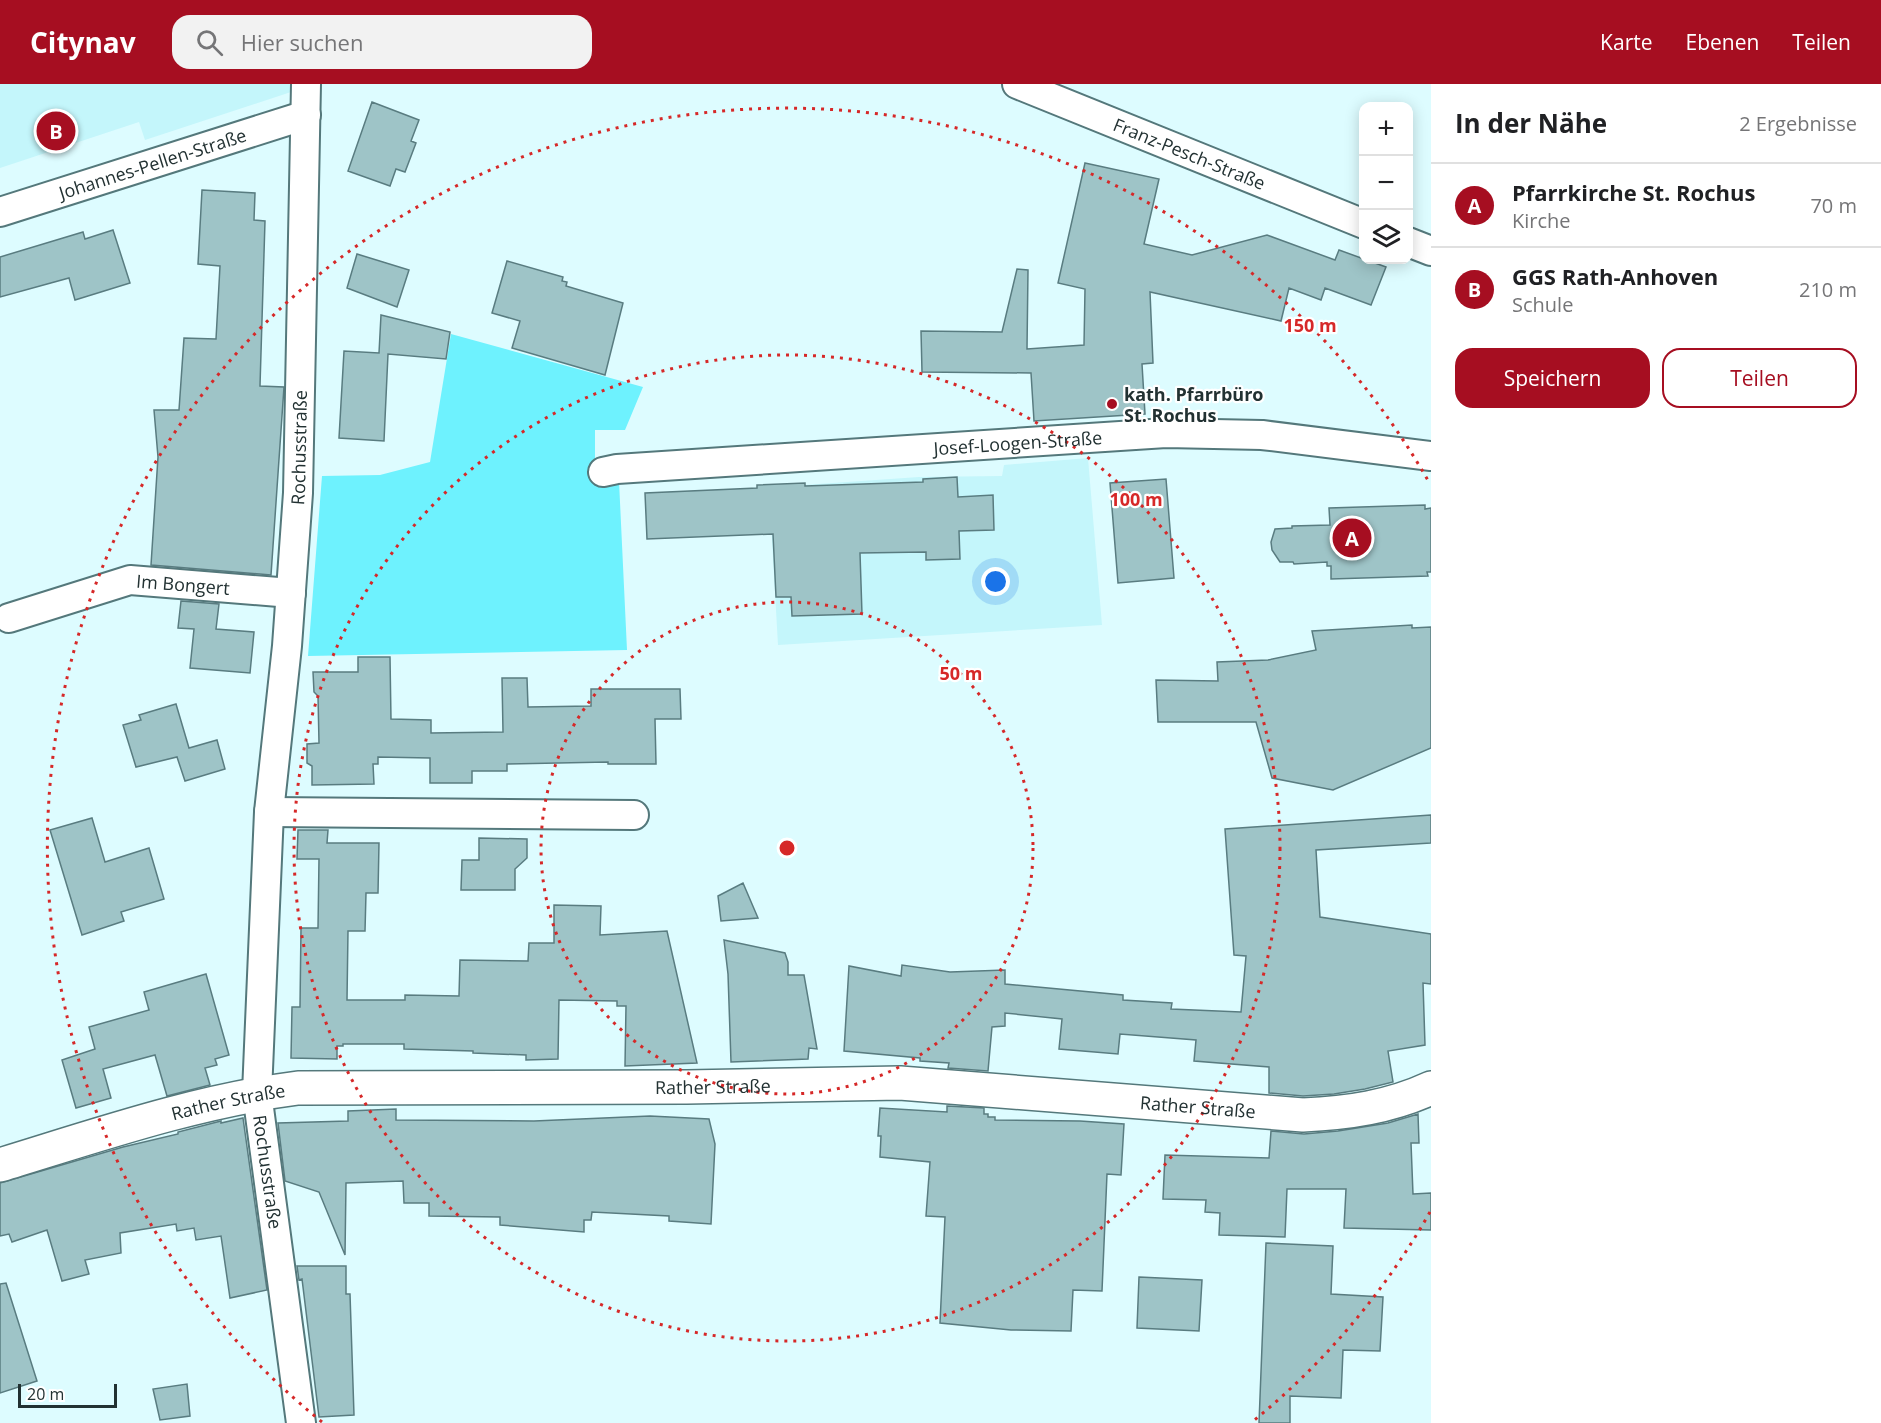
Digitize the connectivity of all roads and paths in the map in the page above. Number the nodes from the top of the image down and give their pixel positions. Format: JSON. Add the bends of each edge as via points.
{"nodes":[{"id":1,"x":306,"y":84,"type":"edge"},
{"id":2,"x":1017,"y":84,"type":"edge"},
{"id":3,"x":306,"y":116,"type":"junction"},
{"id":4,"x":0,"y":212,"type":"edge"},
{"id":5,"x":1359,"y":222,"type":"edge"},
{"id":6,"x":1413,"y":244,"type":"edge"},
{"id":7,"x":1431,"y":251,"type":"edge"},
{"id":8,"x":1431,"y":456,"type":"edge"},
{"id":9,"x":603,"y":472,"type":"dead end"},
{"id":10,"x":291,"y":593,"type":"junction"},
{"id":11,"x":9,"y":618,"type":"dead end"},
{"id":12,"x":269,"y":812,"type":"junction"},
{"id":13,"x":634,"y":815,"type":"dead end"},
{"id":14,"x":1431,"y":1088,"type":"edge"},
{"id":15,"x":257,"y":1093,"type":"junction"},
{"id":16,"x":0,"y":1165,"type":"edge"},
{"id":17,"x":301,"y":1423,"type":"edge"}],
"edges":[{"from":1,"to":3,"type":"street","name":"Rochusstraße"},
{"from":2,"to":5,"type":"street","name":"Franz-Pesch-Straße"},
{"from":3,"to":4,"type":"street","name":"Johannes-Pellen-Straße"},
{"from":3,"to":10,"type":"street","name":"Rochusstraße","via":[[298,493]]},
{"from":6,"to":7,"type":"street"},
{"from":8,"to":9,"type":"street","name":"Josef-Loogen-Straße","via":[[1262,435],[1166,433]]},
{"from":10,"to":11,"type":"street","name":"Im Bongert","via":[[130,580]]},
{"from":10,"to":12,"type":"street","name":"Rochusstraße"},
{"from":12,"to":13,"type":"street"},
{"from":12,"to":15,"type":"street","name":"Rochusstraße"},
{"from":14,"to":15,"type":"main road","name":"Rather Straße","via":[[1356,1111],[1303,1115],[900,1083],[298,1088]]},
{"from":15,"to":16,"type":"main road","name":"Rather Straße","via":[[135,1124]]},
{"from":15,"to":17,"type":"street","name":"Rochusstraße"}]}
